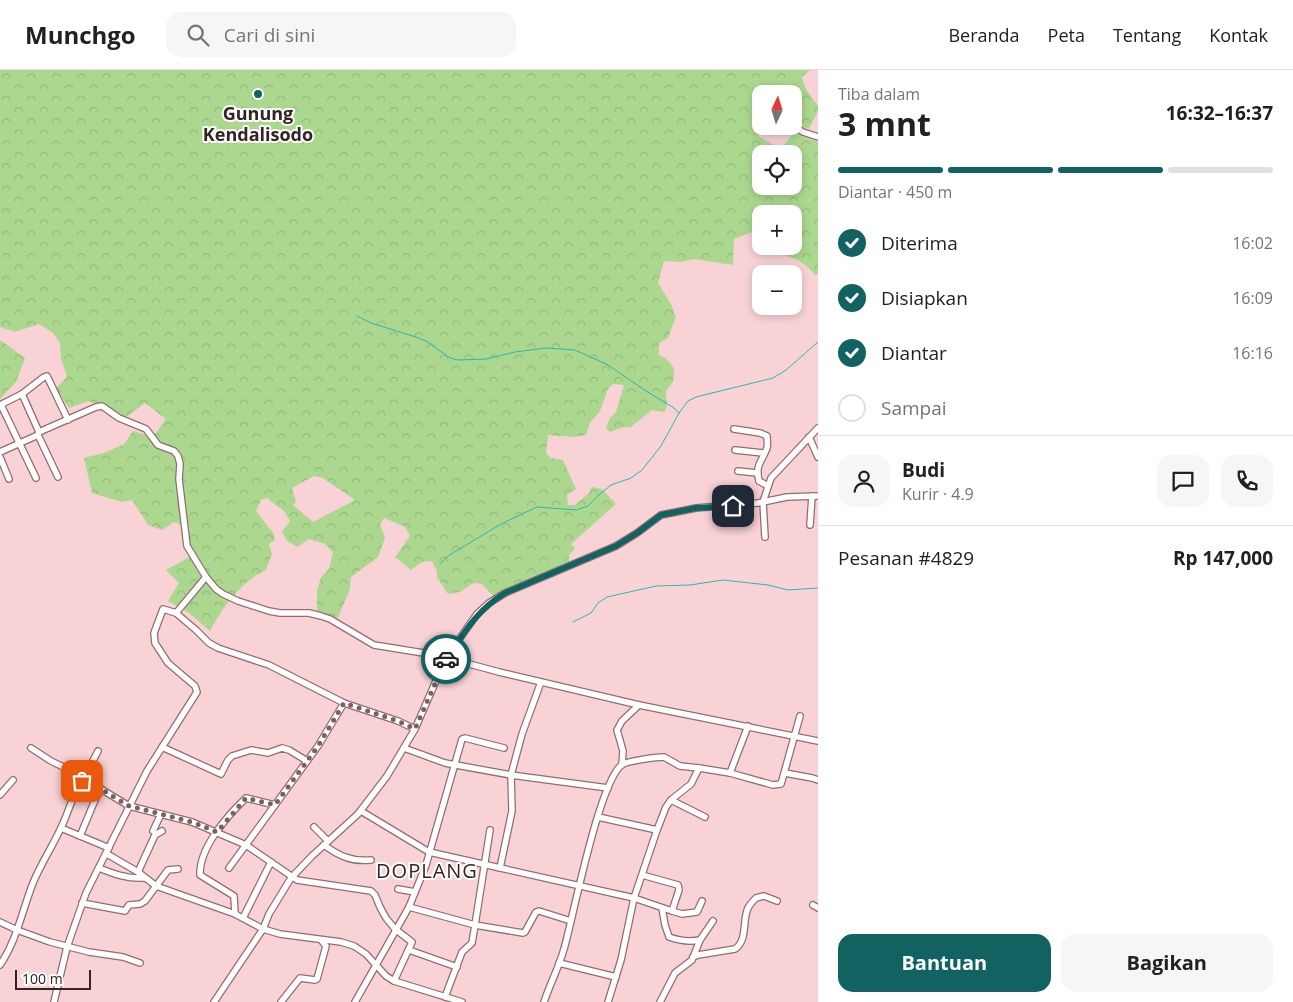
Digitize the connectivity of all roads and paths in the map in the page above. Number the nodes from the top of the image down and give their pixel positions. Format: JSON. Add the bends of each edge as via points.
{"nodes":[{"id":1,"x":802,"y":131,"type":"edge"},
{"id":2,"x":818,"y":137,"type":"edge"},
{"id":3,"x":22,"y":394,"type":"junction"},
{"id":4,"x":1,"y":405,"type":"edge"},
{"id":5,"x":68,"y":420,"type":"junction"},
{"id":6,"x":818,"y":428,"type":"edge"},
{"id":7,"x":734,"y":429,"type":"dead end"},
{"id":8,"x":39,"y":434,"type":"junction"},
{"id":9,"x":809,"y":438,"type":"junction"},
{"id":10,"x":18,"y":443,"type":"junction"},
{"id":11,"x":734,"y":450,"type":"dead end"},
{"id":12,"x":0,"y":452,"type":"edge"},
{"id":13,"x":763,"y":453,"type":"junction"},
{"id":14,"x":0,"y":457,"type":"edge"},
{"id":15,"x":818,"y":458,"type":"edge"},
{"id":16,"x":738,"y":471,"type":"dead end"},
{"id":17,"x":757,"y":473,"type":"junction"},
{"id":18,"x":58,"y":477,"type":"dead end"},
{"id":19,"x":10,"y":478,"type":"dead end"},
{"id":20,"x":36,"y":478,"type":"dead end"},
{"id":21,"x":768,"y":486,"type":"junction"},
{"id":22,"x":815,"y":496,"type":"edge"},
{"id":23,"x":763,"y":502,"type":"junction"},
{"id":24,"x":810,"y":525,"type":"dead end"},
{"id":25,"x":765,"y":537,"type":"dead end"},
{"id":26,"x":206,"y":577,"type":"junction"},
{"id":27,"x":176,"y":613,"type":"junction"},
{"id":28,"x":446,"y":658,"type":"junction"},
{"id":29,"x":541,"y":682,"type":"junction"},
{"id":30,"x":344,"y":703,"type":"junction"},
{"id":31,"x":639,"y":705,"type":"junction"},
{"id":32,"x":800,"y":716,"type":"dead end"},
{"id":33,"x":748,"y":726,"type":"junction"},
{"id":34,"x":415,"y":729,"type":"junction"},
{"id":35,"x":795,"y":736,"type":"junction"},
{"id":36,"x":818,"y":740,"type":"edge"},
{"id":37,"x":162,"y":747,"type":"junction"},
{"id":38,"x":31,"y":748,"type":"dead end"},
{"id":39,"x":404,"y":748,"type":"junction"},
{"id":40,"x":504,"y":748,"type":"dead end"},
{"id":41,"x":98,"y":751,"type":"dead end"},
{"id":42,"x":307,"y":761,"type":"junction"},
{"id":43,"x":622,"y":764,"type":"junction"},
{"id":44,"x":454,"y":765,"type":"junction"},
{"id":45,"x":699,"y":768,"type":"junction"},
{"id":46,"x":785,"y":773,"type":"junction"},
{"id":47,"x":730,"y":774,"type":"junction"},
{"id":48,"x":511,"y":775,"type":"junction"},
{"id":49,"x":84,"y":778,"type":"junction"},
{"id":50,"x":13,"y":780,"type":"dead end"},
{"id":51,"x":818,"y":780,"type":"edge"},
{"id":52,"x":100,"y":788,"type":"junction"},
{"id":53,"x":608,"y":788,"type":"junction"},
{"id":54,"x":0,"y":795,"type":"edge"},
{"id":55,"x":671,"y":800,"type":"junction"},
{"id":56,"x":275,"y":805,"type":"junction"},
{"id":57,"x":129,"y":806,"type":"junction"},
{"id":58,"x":361,"y":811,"type":"junction"},
{"id":59,"x":161,"y":814,"type":"junction"},
{"id":60,"x":598,"y":817,"type":"junction"},
{"id":61,"x":705,"y":817,"type":"dead end"},
{"id":62,"x":314,"y":827,"type":"dead end"},
{"id":63,"x":61,"y":828,"type":"junction"},
{"id":64,"x":490,"y":830,"type":"dead end"},
{"id":65,"x":657,"y":830,"type":"junction"},
{"id":66,"x":217,"y":832,"type":"junction"},
{"id":67,"x":80,"y":836,"type":"junction"},
{"id":68,"x":326,"y":843,"type":"junction"},
{"id":69,"x":245,"y":844,"type":"junction"},
{"id":70,"x":108,"y":851,"type":"junction"},
{"id":71,"x":429,"y":852,"type":"junction"},
{"id":72,"x":371,"y":860,"type":"dead end"},
{"id":73,"x":271,"y":862,"type":"junction"},
{"id":74,"x":485,"y":865,"type":"junction"},
{"id":75,"x":99,"y":868,"type":"junction"},
{"id":76,"x":229,"y":868,"type":"dead end"},
{"id":77,"x":500,"y":868,"type":"junction"},
{"id":78,"x":178,"y":869,"type":"dead end"},
{"id":79,"x":138,"y":872,"type":"junction"},
{"id":80,"x":642,"y":875,"type":"junction"},
{"id":81,"x":144,"y":878,"type":"junction"},
{"id":82,"x":291,"y":878,"type":"junction"},
{"id":83,"x":156,"y":886,"type":"junction"},
{"id":84,"x":578,"y":886,"type":"junction"},
{"id":85,"x":398,"y":889,"type":"dead end"},
{"id":86,"x":415,"y":892,"type":"junction"},
{"id":87,"x":634,"y":898,"type":"junction"},
{"id":88,"x":702,"y":901,"type":"dead end"},
{"id":89,"x":777,"y":901,"type":"dead end"},
{"id":90,"x":82,"y":903,"type":"junction"},
{"id":91,"x":409,"y":907,"type":"junction"},
{"id":92,"x":662,"y":908,"type":"junction"},
{"id":93,"x":672,"y":912,"type":"junction"},
{"id":94,"x":235,"y":914,"type":"junction"},
{"id":95,"x":243,"y":918,"type":"junction"},
{"id":96,"x":571,"y":921,"type":"junction"},
{"id":97,"x":712,"y":921,"type":"dead end"},
{"id":98,"x":0,"y":922,"type":"edge"},
{"id":99,"x":475,"y":925,"type":"junction"},
{"id":100,"x":396,"y":929,"type":"junction"},
{"id":101,"x":17,"y":930,"type":"junction"},
{"id":102,"x":263,"y":930,"type":"junction"},
{"id":103,"x":321,"y":940,"type":"junction"},
{"id":104,"x":700,"y":940,"type":"junction"},
{"id":105,"x":67,"y":947,"type":"junction"},
{"id":106,"x":409,"y":950,"type":"junction"},
{"id":107,"x":693,"y":957,"type":"junction"},
{"id":108,"x":559,"y":962,"type":"junction"},
{"id":109,"x":140,"y":963,"type":"dead end"},
{"id":110,"x":375,"y":964,"type":"junction"},
{"id":111,"x":0,"y":965,"type":"edge"},
{"id":112,"x":457,"y":967,"type":"junction"},
{"id":113,"x":616,"y":977,"type":"junction"},
{"id":114,"x":394,"y":981,"type":"junction"},
{"id":115,"x":445,"y":998,"type":"junction"},
{"id":116,"x":54,"y":1002,"type":"edge"},
{"id":117,"x":214,"y":1002,"type":"edge"},
{"id":118,"x":282,"y":1002,"type":"edge"},
{"id":119,"x":355,"y":1002,"type":"edge"},
{"id":120,"x":462,"y":1002,"type":"edge"},
{"id":121,"x":544,"y":1002,"type":"edge"},
{"id":122,"x":608,"y":1002,"type":"edge"},
{"id":123,"x":660,"y":1002,"type":"edge"}],
"edges":[{"from":1,"to":2,"type":"street"},
{"from":3,"to":4,"type":"street"},
{"from":3,"to":5,"type":"street","via":[[47,376]]},
{"from":3,"to":8,"type":"street"},
{"from":4,"to":10,"type":"street"},
{"from":5,"to":8,"type":"street"},
{"from":5,"to":26,"type":"street","via":[[102,406],[111,414],[146,429],[158,445],[174,451],[180,464],[186,541]]},
{"from":6,"to":9,"type":"street"},
{"from":7,"to":13,"type":"street","via":[[766,434],[767,447]]},
{"from":8,"to":10,"type":"street"},
{"from":8,"to":18,"type":"street"},
{"from":9,"to":15,"type":"street"},
{"from":9,"to":21,"type":"street","via":[[777,471]]},
{"from":10,"to":12,"type":"street"},
{"from":10,"to":20,"type":"street"},
{"from":11,"to":13,"type":"street"},
{"from":13,"to":17,"type":"street"},
{"from":14,"to":19,"type":"street"},
{"from":16,"to":17,"type":"street"},
{"from":17,"to":21,"type":"street","via":[[759,481]]},
{"from":21,"to":23,"type":"street"},
{"from":22,"to":23,"type":"street"},
{"from":22,"to":24,"type":"street"},
{"from":23,"to":25,"type":"street"},
{"from":23,"to":28,"type":"street","via":[[696,508],[661,515],[616,546],[505,593],[489,603],[477,614]]},
{"from":26,"to":27,"type":"street"},
{"from":26,"to":28,"type":"street","via":[[216,589],[238,601],[280,613],[321,616],[374,645]]},
{"from":27,"to":30,"type":"street","via":[[218,648],[269,665]]},
{"from":27,"to":37,"type":"street","via":[[163,609],[154,640],[168,663],[198,692]]},
{"from":28,"to":29,"type":"street"},
{"from":28,"to":34,"type":"street"},
{"from":29,"to":31,"type":"street"},
{"from":29,"to":48,"type":"street"},
{"from":30,"to":34,"type":"street"},
{"from":30,"to":42,"type":"street"},
{"from":31,"to":33,"type":"street"},
{"from":31,"to":43,"type":"street","via":[[617,730],[623,751]]},
{"from":32,"to":35,"type":"street"},
{"from":33,"to":35,"type":"street"},
{"from":33,"to":47,"type":"street"},
{"from":34,"to":39,"type":"street"},
{"from":35,"to":36,"type":"street"},
{"from":35,"to":46,"type":"street"},
{"from":37,"to":42,"type":"street","via":[[221,774],[232,756],[251,750],[268,753],[282,748]]},
{"from":37,"to":57,"type":"street"},
{"from":38,"to":49,"type":"street"},
{"from":39,"to":44,"type":"street"},
{"from":39,"to":58,"type":"street","via":[[388,776]]},
{"from":40,"to":44,"type":"street","via":[[463,738]]},
{"from":41,"to":49,"type":"street"},
{"from":42,"to":56,"type":"street"},
{"from":43,"to":45,"type":"street","via":[[664,756],[680,766]]},
{"from":43,"to":53,"type":"street"},
{"from":44,"to":48,"type":"street"},
{"from":44,"to":71,"type":"street"},
{"from":45,"to":47,"type":"street"},
{"from":45,"to":55,"type":"street","via":[[689,786]]},
{"from":46,"to":47,"type":"street","via":[[778,786]]},
{"from":46,"to":51,"type":"street"},
{"from":48,"to":53,"type":"street"},
{"from":48,"to":77,"type":"street","via":[[512,811]]},
{"from":49,"to":52,"type":"street"},
{"from":49,"to":63,"type":"street"},
{"from":50,"to":54,"type":"street"},
{"from":52,"to":57,"type":"street"},
{"from":52,"to":67,"type":"street"},
{"from":53,"to":60,"type":"street"},
{"from":55,"to":61,"type":"street"},
{"from":55,"to":65,"type":"street"},
{"from":56,"to":66,"type":"street","via":[[246,798]]},
{"from":56,"to":69,"type":"street"},
{"from":57,"to":59,"type":"street"},
{"from":57,"to":70,"type":"street"},
{"from":58,"to":68,"type":"street"},
{"from":58,"to":71,"type":"street"},
{"from":59,"to":66,"type":"street"},
{"from":59,"to":79,"type":"street","via":[[153,829],[162,832],[156,835]]},
{"from":60,"to":65,"type":"street"},
{"from":60,"to":84,"type":"street"},
{"from":62,"to":68,"type":"street"},
{"from":63,"to":67,"type":"street"},
{"from":63,"to":101,"type":"street","via":[[32,885]]},
{"from":64,"to":74,"type":"street"},
{"from":65,"to":80,"type":"street"},
{"from":66,"to":69,"type":"street"},
{"from":66,"to":94,"type":"street","via":[[204,853],[199,874],[234,896]]},
{"from":67,"to":70,"type":"street"},
{"from":68,"to":72,"type":"street","via":[[340,856]]},
{"from":68,"to":82,"type":"street"},
{"from":69,"to":73,"type":"street"},
{"from":69,"to":76,"type":"street"},
{"from":70,"to":75,"type":"street"},
{"from":70,"to":79,"type":"street"},
{"from":71,"to":74,"type":"street"},
{"from":71,"to":86,"type":"street"},
{"from":73,"to":82,"type":"street"},
{"from":73,"to":95,"type":"street"},
{"from":74,"to":77,"type":"street"},
{"from":74,"to":99,"type":"street"},
{"from":75,"to":81,"type":"street","via":[[121,876]]},
{"from":75,"to":90,"type":"street"},
{"from":77,"to":84,"type":"street"},
{"from":78,"to":83,"type":"street","via":[[168,870]]},
{"from":79,"to":81,"type":"street"},
{"from":80,"to":87,"type":"street"},
{"from":80,"to":93,"type":"street","via":[[678,885]]},
{"from":81,"to":83,"type":"street"},
{"from":82,"to":100,"type":"street","via":[[371,892]]},
{"from":82,"to":102,"type":"street"},
{"from":83,"to":90,"type":"street","via":[[145,901],[129,905],[125,911]]},
{"from":83,"to":94,"type":"street"},
{"from":84,"to":87,"type":"street"},
{"from":84,"to":96,"type":"street"},
{"from":85,"to":86,"type":"street"},
{"from":86,"to":91,"type":"street"},
{"from":87,"to":92,"type":"street"},
{"from":87,"to":113,"type":"street"},
{"from":88,"to":93,"type":"street","via":[[696,912]]},
{"from":89,"to":107,"type":"street","via":[[764,896],[756,898],[748,907],[740,946]]},
{"from":90,"to":105,"type":"street"},
{"from":91,"to":99,"type":"street"},
{"from":91,"to":100,"type":"street"},
{"from":92,"to":93,"type":"street"},
{"from":92,"to":104,"type":"street","via":[[669,937],[690,942]]},
{"from":94,"to":95,"type":"street"},
{"from":95,"to":102,"type":"street"},
{"from":96,"to":99,"type":"street","via":[[539,911],[523,933]]},
{"from":96,"to":108,"type":"street"},
{"from":97,"to":104,"type":"street"},
{"from":98,"to":101,"type":"street"},
{"from":99,"to":112,"type":"street","via":[[472,943],[463,951]]},
{"from":100,"to":106,"type":"street","via":[[412,941]]},
{"from":100,"to":110,"type":"street"},
{"from":101,"to":105,"type":"street"},
{"from":101,"to":111,"type":"street"},
{"from":102,"to":103,"type":"street"},
{"from":102,"to":117,"type":"street"},
{"from":103,"to":110,"type":"street","via":[[354,946]]},
{"from":103,"to":118,"type":"street","via":[[326,946],[317,979],[300,978]]},
{"from":104,"to":107,"type":"street"},
{"from":105,"to":109,"type":"street"},
{"from":105,"to":116,"type":"street"},
{"from":106,"to":112,"type":"street"},
{"from":106,"to":114,"type":"street"},
{"from":107,"to":123,"type":"street","via":[[675,973]]},
{"from":108,"to":113,"type":"street"},
{"from":108,"to":121,"type":"street"},
{"from":110,"to":114,"type":"street"},
{"from":110,"to":119,"type":"street"},
{"from":112,"to":115,"type":"street"},
{"from":113,"to":122,"type":"street"},
{"from":114,"to":115,"type":"street","via":[[431,997]]},
{"from":115,"to":120,"type":"street"}]}
